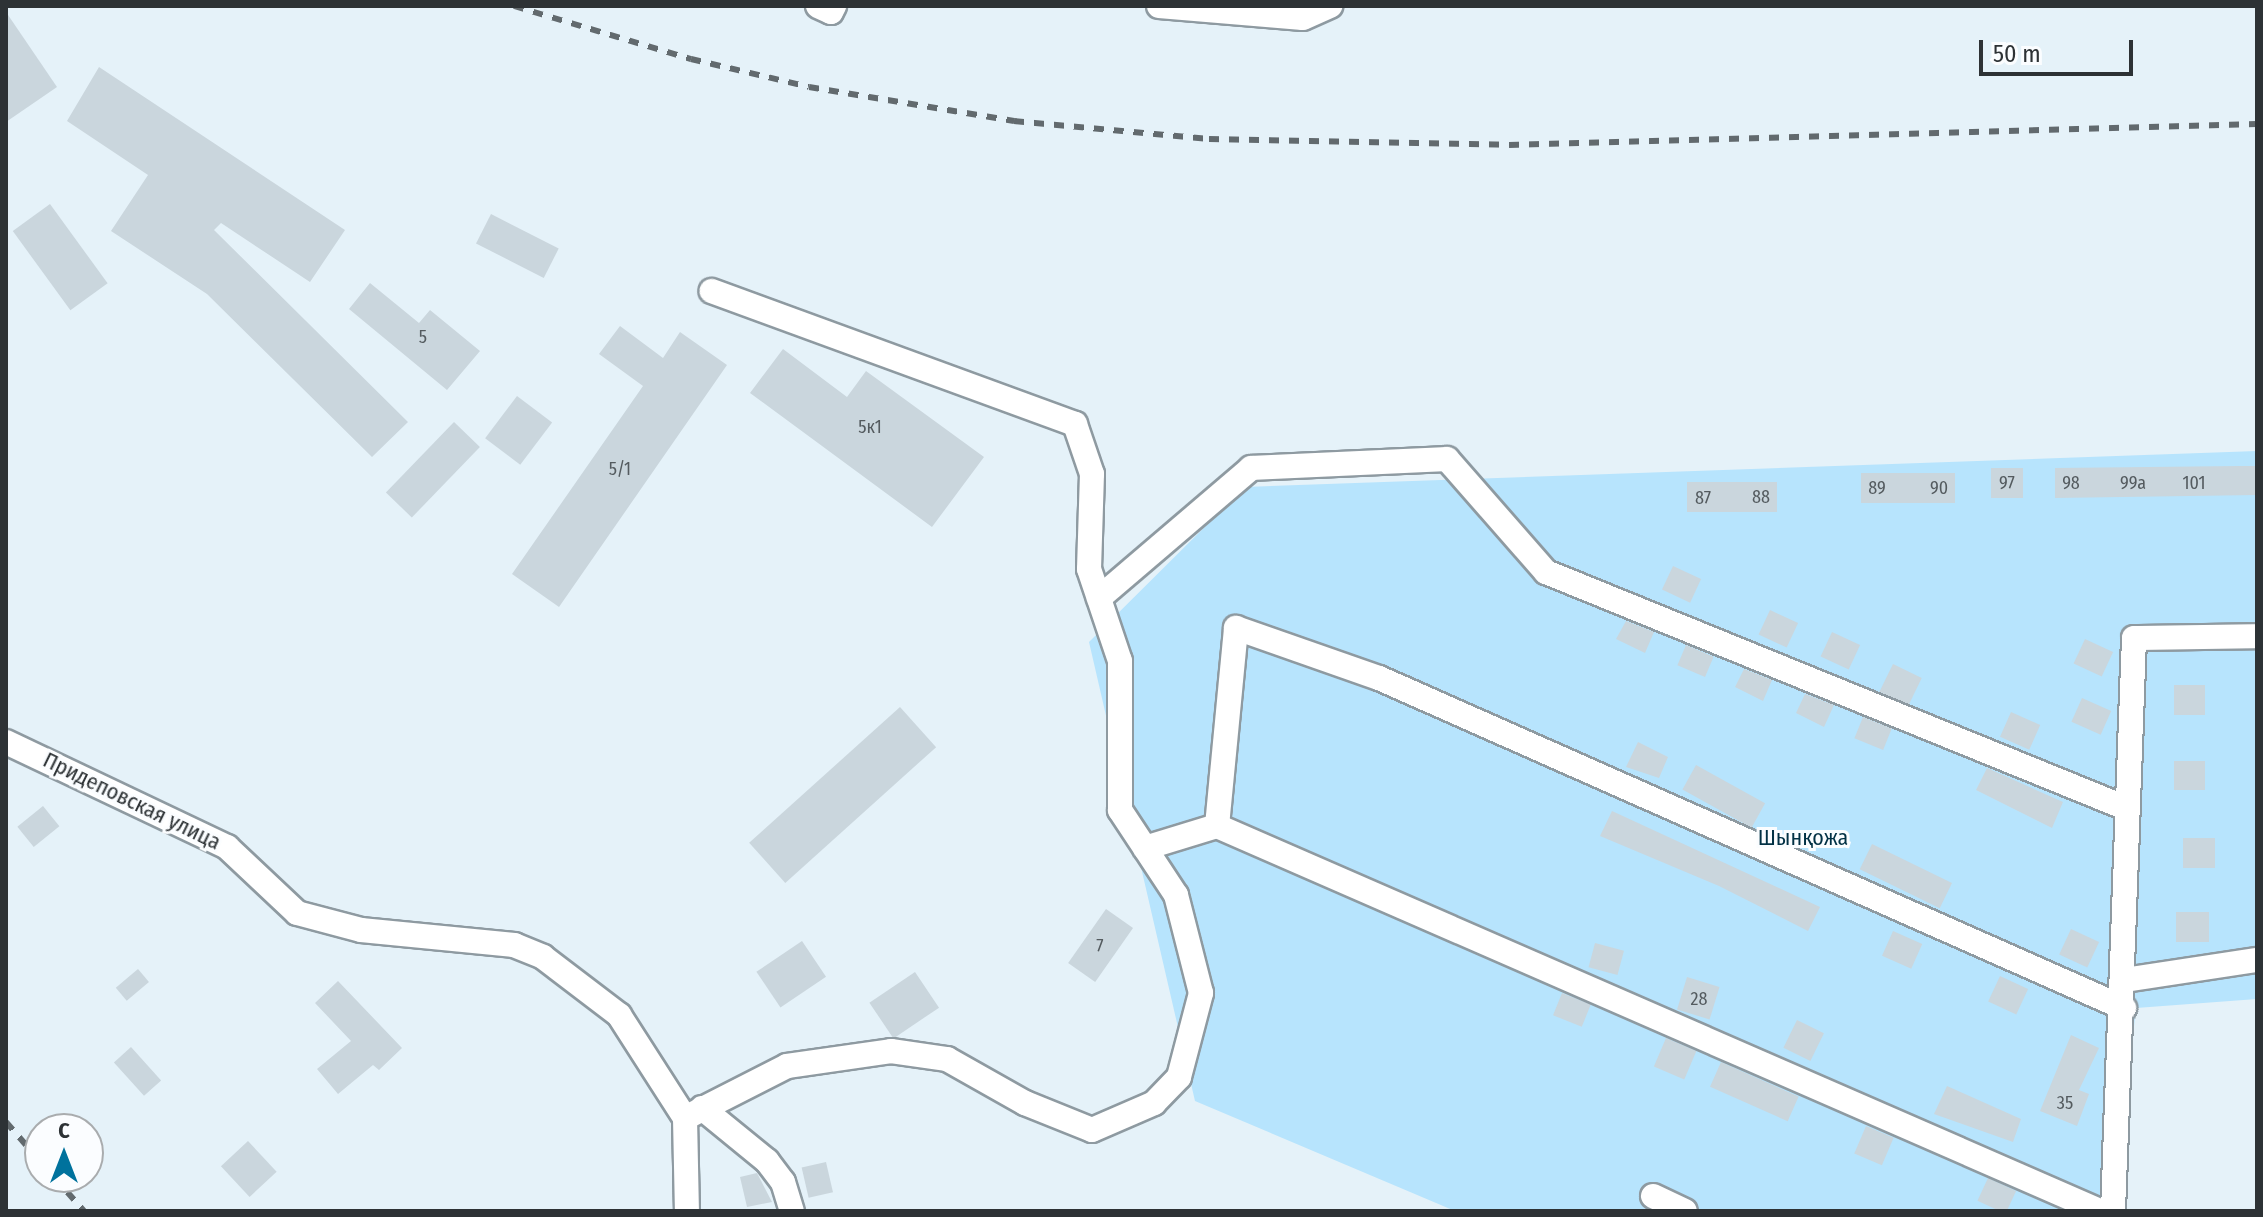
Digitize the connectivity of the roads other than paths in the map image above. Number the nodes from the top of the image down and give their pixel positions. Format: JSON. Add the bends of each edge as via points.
{"nodes":[{"id":1,"x":818,"y":6,"type":"edge"},
{"id":2,"x":834,"y":6,"type":"edge"},
{"id":3,"x":1159,"y":6,"type":"edge"},
{"id":4,"x":1330,"y":6,"type":"edge"},
{"id":5,"x":712,"y":291,"type":"dead end"},
{"id":6,"x":1099,"y":598,"type":"junction"},
{"id":7,"x":2257,"y":636,"type":"edge"},
{"id":8,"x":6,"y":742,"type":"edge"},
{"id":9,"x":2126,"y":808,"type":"junction"},
{"id":10,"x":1217,"y":826,"type":"junction"},
{"id":11,"x":1145,"y":848,"type":"junction"},
{"id":12,"x":2257,"y":960,"type":"edge"},
{"id":13,"x":2124,"y":980,"type":"junction"},
{"id":14,"x":2124,"y":1008,"type":"junction"},
{"id":15,"x":693,"y":1113,"type":"junction"},
{"id":16,"x":1653,"y":1196,"type":"dead end"},
{"id":17,"x":687,"y":1211,"type":"edge"},
{"id":18,"x":792,"y":1211,"type":"edge"},
{"id":19,"x":1685,"y":1211,"type":"edge"},
{"id":20,"x":2100,"y":1211,"type":"edge"},
{"id":21,"x":2113,"y":1211,"type":"edge"}],
"edges":[{"from":1,"to":2,"type":"street","via":[[831,12]]},
{"from":3,"to":4,"type":"street","via":[[1303,18]]},
{"from":5,"to":6,"type":"street","via":[[1075,424],[1092,474],[1089,569]]},
{"from":6,"to":9,"type":"street","via":[[1251,468],[1447,459],[1546,572]]},
{"from":6,"to":11,"type":"street","via":[[1120,661],[1120,810]]},
{"from":7,"to":9,"type":"street","via":[[2134,638]]},
{"from":8,"to":15,"type":"street","name":"Придеповская улица","via":[[227,847],[297,913],[361,930],[514,945],[543,957],[619,1015]]},
{"from":9,"to":13,"type":"street"},
{"from":10,"to":11,"type":"street"},
{"from":10,"to":14,"type":"street","via":[[1236,628],[1379,678]]},
{"from":10,"to":20,"type":"street"},
{"from":11,"to":15,"type":"street","via":[[1176,895],[1201,993],[1179,1077],[1154,1103],[1092,1130],[1025,1103],[947,1059],[891,1051],[787,1066]]},
{"from":12,"to":13,"type":"street"},
{"from":13,"to":14,"type":"street"},
{"from":14,"to":21,"type":"street"},
{"from":15,"to":17,"type":"street"},
{"from":15,"to":18,"type":"street","via":[[767,1161],[783,1182]]},
{"from":16,"to":19,"type":"street"}]}
